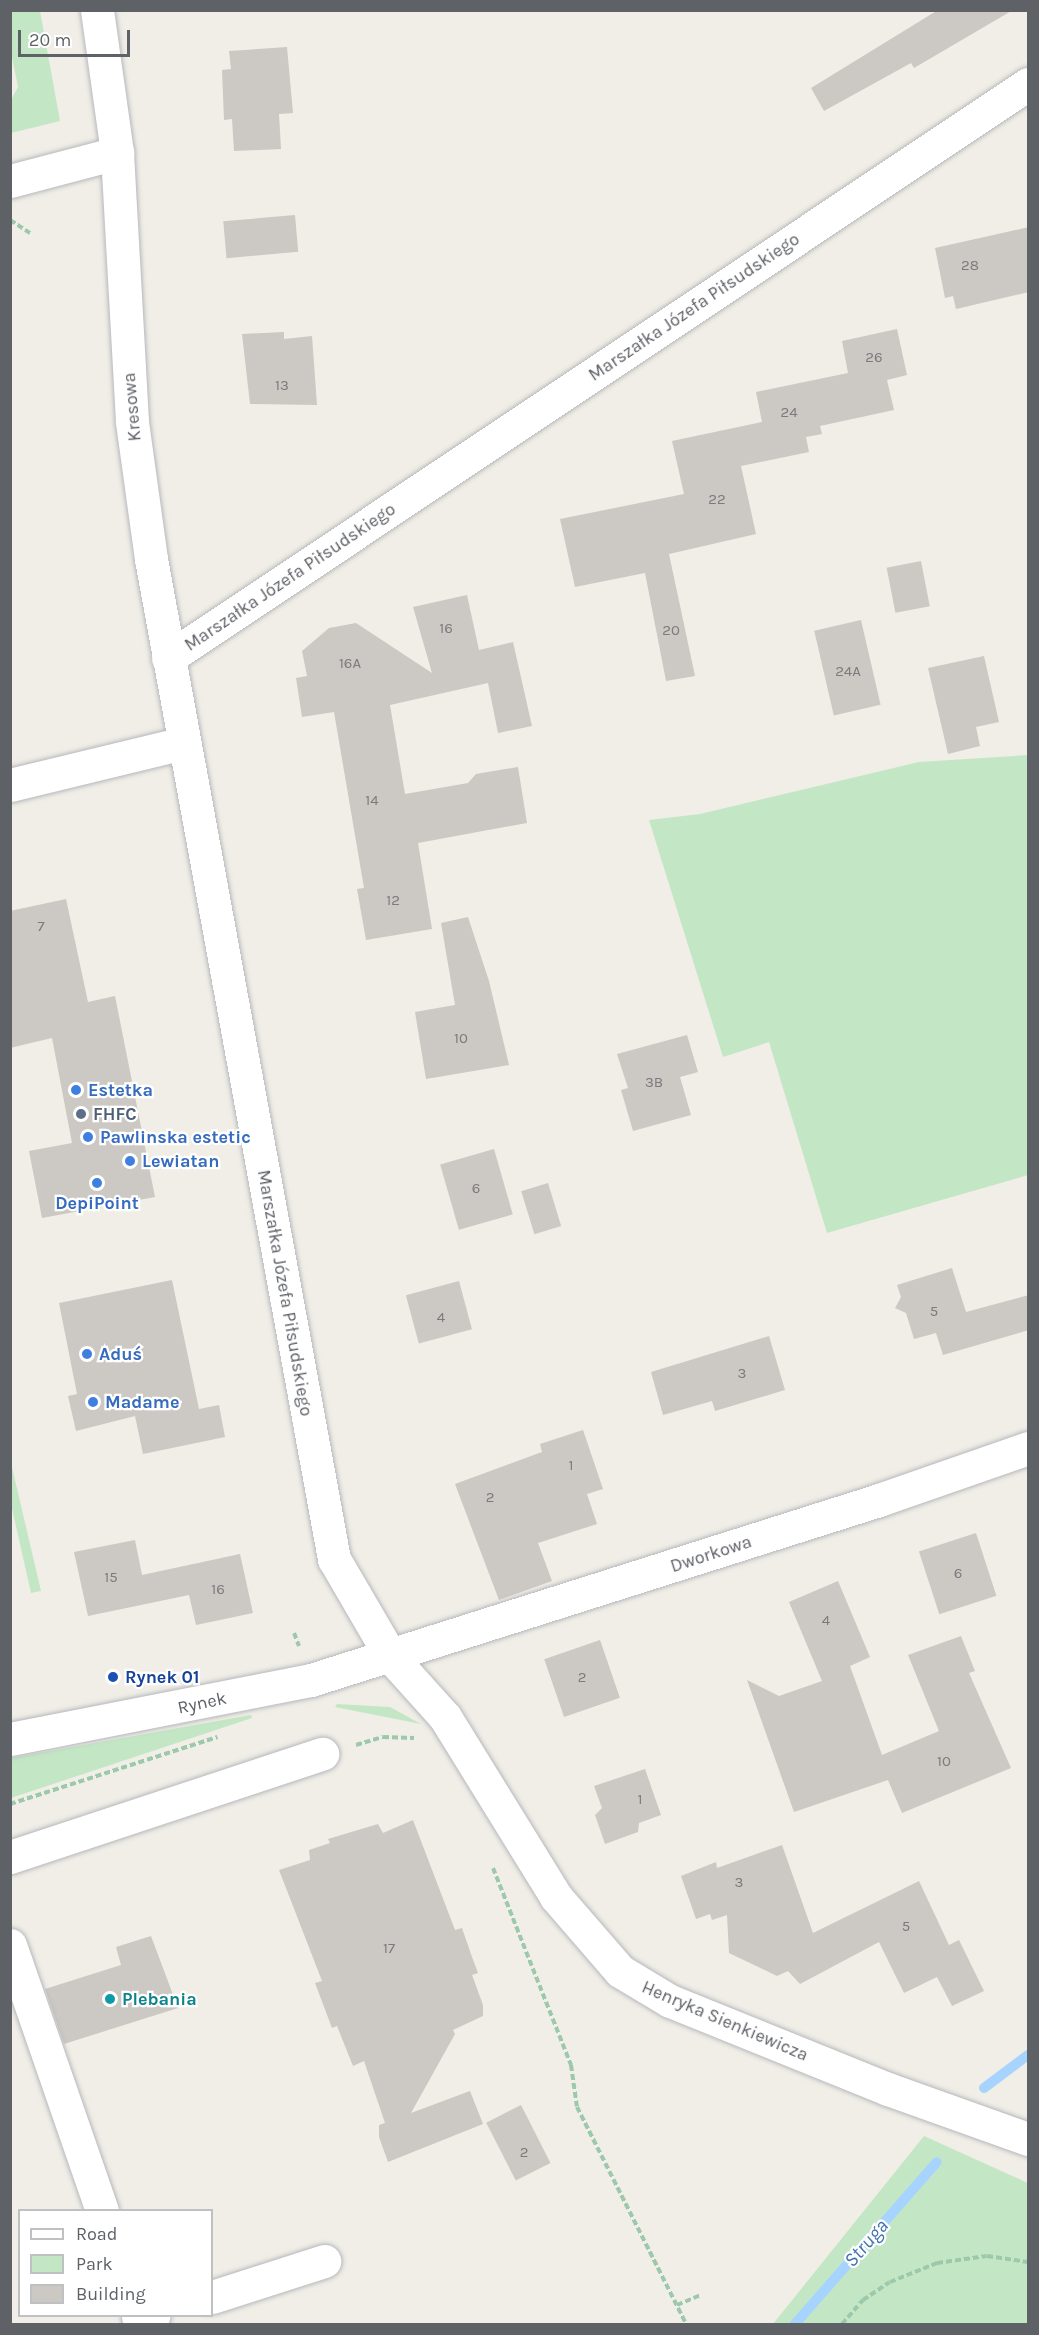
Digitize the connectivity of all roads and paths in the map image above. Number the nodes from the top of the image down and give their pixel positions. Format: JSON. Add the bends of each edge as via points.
{"nodes":[{"id":1,"x":97,"y":10,"type":"edge"},
{"id":2,"x":1029,"y":84,"type":"edge"},
{"id":3,"x":117,"y":153,"type":"junction"},
{"id":4,"x":10,"y":181,"type":"edge"},
{"id":5,"x":10,"y":220,"type":"edge"},
{"id":6,"x":30,"y":233,"type":"dead end"},
{"id":7,"x":168,"y":658,"type":"junction"},
{"id":8,"x":184,"y":743,"type":"junction"},
{"id":9,"x":10,"y":785,"type":"edge"},
{"id":10,"x":1029,"y":1448,"type":"edge"},
{"id":11,"x":294,"y":1634,"type":"dead end"},
{"id":12,"x":392,"y":1657,"type":"junction"},
{"id":13,"x":311,"y":1680,"type":"junction"},
{"id":14,"x":227,"y":1734,"type":"dead end"},
{"id":15,"x":421,"y":1738,"type":"dead end"},
{"id":16,"x":10,"y":1739,"type":"edge"},
{"id":17,"x":333,"y":1751,"type":"joint"},
{"id":18,"x":10,"y":1804,"type":"edge"},
{"id":19,"x":10,"y":1857,"type":"edge"},
{"id":20,"x":492,"y":1864,"type":"dead end"},
{"id":21,"x":10,"y":1945,"type":"edge"},
{"id":22,"x":1029,"y":2139,"type":"edge"},
{"id":23,"x":101,"y":2209,"type":"edge"},
{"id":24,"x":1028,"y":2260,"type":"edge"},
{"id":25,"x":324,"y":2261,"type":"dead end"},
{"id":26,"x":700,"y":2295,"type":"dead end"},
{"id":27,"x":213,"y":2297,"type":"edge"},
{"id":28,"x":677,"y":2305,"type":"junction"},
{"id":29,"x":686,"y":2325,"type":"edge"},
{"id":30,"x":842,"y":2325,"type":"edge"}],
"edges":[{"from":1,"to":3,"type":"street","name":"Kresowa"},
{"from":2,"to":7,"type":"street","name":"Marszałka Józefa Piłsudskiego"},
{"from":3,"to":4,"type":"street"},
{"from":3,"to":7,"type":"street","name":"Kresowa","via":[[132,422]]},
{"from":5,"to":6,"type":"path"},
{"from":7,"to":8,"type":"street","name":"Marszałka Józefa Piłsudskiego"},
{"from":8,"to":9,"type":"street"},
{"from":8,"to":12,"type":"street","name":"Marszałka Józefa Piłsudskiego","via":[[334,1559]]},
{"from":10,"to":12,"type":"street","name":"Dworkowa"},
{"from":11,"to":13,"type":"path"},
{"from":12,"to":13,"type":"street","name":"Rynek"},
{"from":12,"to":22,"type":"street","name":"Henryka Sienkiewicza","via":[[445,1717],[556,1897],[629,1978],[691,2010],[888,2089]]},
{"from":13,"to":16,"type":"street","name":"Rynek"},
{"from":14,"to":18,"type":"path"},
{"from":15,"to":17,"type":"path","via":[[383,1737]]},
{"from":17,"to":19,"type":"street"},
{"from":20,"to":28,"type":"path","via":[[571,2065],[577,2107]]},
{"from":21,"to":23,"type":"street"},
{"from":24,"to":30,"type":"path","via":[[963,2258],[913,2271],[864,2300]]},
{"from":25,"to":27,"type":"street"},
{"from":26,"to":28,"type":"path"},
{"from":28,"to":29,"type":"path"}]}
